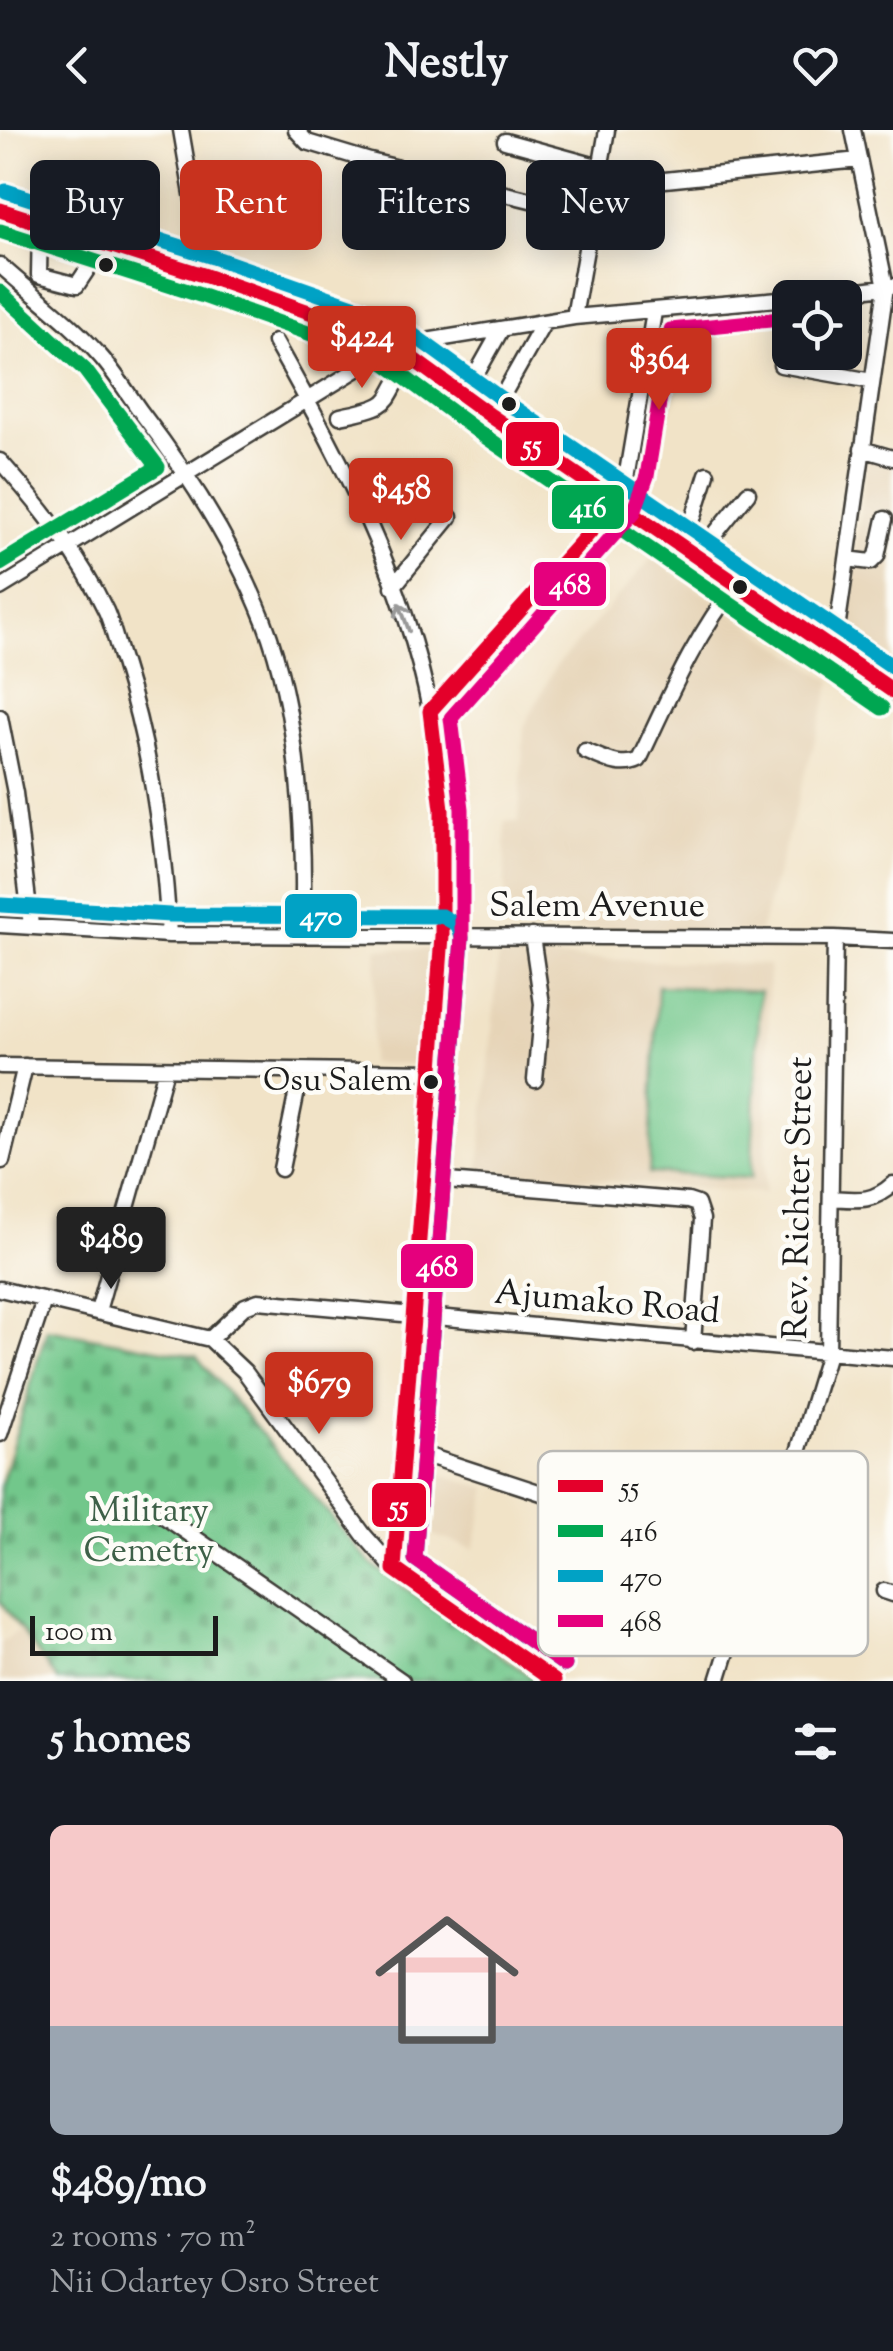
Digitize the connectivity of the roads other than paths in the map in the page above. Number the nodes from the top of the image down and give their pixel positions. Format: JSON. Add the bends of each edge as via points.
{"nodes":[{"id":1,"x":181,"y":130,"type":"edge"},
{"id":2,"x":296,"y":130,"type":"edge"},
{"id":3,"x":607,"y":130,"type":"edge"},
{"id":4,"x":853,"y":130,"type":"edge"},
{"id":5,"x":505,"y":140,"type":"dead end"},
{"id":6,"x":575,"y":160,"type":"edge"},
{"id":7,"x":601,"y":160,"type":"edge"},
{"id":8,"x":859,"y":160,"type":"junction"},
{"id":9,"x":665,"y":180,"type":"edge"},
{"id":10,"x":526,"y":199,"type":"edge"},
{"id":11,"x":0,"y":210,"type":"edge"},
{"id":12,"x":30,"y":220,"type":"edge"},
{"id":13,"x":38,"y":250,"type":"edge"},
{"id":14,"x":106,"y":250,"type":"edge"},
{"id":15,"x":586,"y":250,"type":"edge"},
{"id":16,"x":0,"y":265,"type":"edge"},
{"id":17,"x":87,"y":270,"type":"dead end"},
{"id":18,"x":206,"y":276,"type":"junction"},
{"id":19,"x":889,"y":287,"type":"edge"},
{"id":20,"x":862,"y":290,"type":"edge"},
{"id":21,"x":772,"y":300,"type":"edge"},
{"id":22,"x":654,"y":312,"type":"junction"},
{"id":23,"x":574,"y":318,"type":"junction"},
{"id":24,"x":543,"y":324,"type":"junction"},
{"id":25,"x":501,"y":330,"type":"junction"},
{"id":26,"x":275,"y":342,"type":"dead end"},
{"id":27,"x":395,"y":346,"type":"junction"},
{"id":28,"x":411,"y":360,"type":"junction"},
{"id":29,"x":809,"y":370,"type":"edge"},
{"id":30,"x":872,"y":381,"type":"junction"},
{"id":31,"x":464,"y":396,"type":"junction"},
{"id":32,"x":307,"y":399,"type":"junction"},
{"id":33,"x":340,"y":416,"type":"dead end"},
{"id":34,"x":492,"y":416,"type":"junction"},
{"id":35,"x":862,"y":449,"type":"junction"},
{"id":36,"x":893,"y":458,"type":"edge"},
{"id":37,"x":0,"y":461,"type":"edge"},
{"id":38,"x":187,"y":472,"type":"junction"},
{"id":39,"x":707,"y":474,"type":"dead end"},
{"id":40,"x":748,"y":493,"type":"dead end"},
{"id":41,"x":617,"y":502,"type":"junction"},
{"id":42,"x":450,"y":517,"type":"dead end"},
{"id":43,"x":886,"y":519,"type":"dead end"},
{"id":44,"x":70,"y":546,"type":"junction"},
{"id":45,"x":691,"y":552,"type":"junction"},
{"id":46,"x":846,"y":559,"type":"junction"},
{"id":47,"x":737,"y":584,"type":"junction"},
{"id":48,"x":394,"y":586,"type":"junction"},
{"id":49,"x":0,"y":588,"type":"edge"},
{"id":50,"x":834,"y":650,"type":"junction"},
{"id":51,"x":893,"y":691,"type":"edge"},
{"id":52,"x":430,"y":711,"type":"junction"},
{"id":53,"x":0,"y":717,"type":"edge"},
{"id":54,"x":584,"y":751,"type":"dead end"},
{"id":55,"x":0,"y":925,"type":"edge"},
{"id":56,"x":31,"y":926,"type":"junction"},
{"id":57,"x":168,"y":935,"type":"junction"},
{"id":58,"x":302,"y":935,"type":"junction"},
{"id":59,"x":442,"y":936,"type":"junction"},
{"id":60,"x":532,"y":936,"type":"junction"},
{"id":61,"x":835,"y":938,"type":"junction"},
{"id":62,"x":893,"y":942,"type":"edge"},
{"id":63,"x":0,"y":1066,"type":"edge"},
{"id":64,"x":26,"y":1066,"type":"junction"},
{"id":65,"x":166,"y":1070,"type":"junction"},
{"id":66,"x":301,"y":1070,"type":"junction"},
{"id":67,"x":432,"y":1072,"type":"junction"},
{"id":68,"x":535,"y":1080,"type":"dead end"},
{"id":69,"x":2,"y":1160,"type":"dead end"},
{"id":70,"x":281,"y":1169,"type":"dead end"},
{"id":71,"x":424,"y":1179,"type":"junction"},
{"id":72,"x":893,"y":1184,"type":"edge"},
{"id":73,"x":831,"y":1198,"type":"junction"},
{"id":74,"x":0,"y":1289,"type":"edge"},
{"id":75,"x":44,"y":1300,"type":"junction"},
{"id":76,"x":98,"y":1311,"type":"junction"},
{"id":77,"x":413,"y":1317,"type":"junction"},
{"id":78,"x":210,"y":1339,"type":"junction"},
{"id":79,"x":693,"y":1342,"type":"junction"},
{"id":80,"x":828,"y":1353,"type":"junction"},
{"id":81,"x":893,"y":1358,"type":"edge"},
{"id":82,"x":0,"y":1434,"type":"edge"},
{"id":83,"x":404,"y":1448,"type":"junction"},
{"id":84,"x":798,"y":1451,"type":"edge"},
{"id":85,"x":538,"y":1492,"type":"edge"},
{"id":86,"x":162,"y":1515,"type":"dead end"},
{"id":87,"x":394,"y":1569,"type":"junction"},
{"id":88,"x":726,"y":1656,"type":"edge"},
{"id":89,"x":402,"y":1681,"type":"edge"},
{"id":90,"x":554,"y":1681,"type":"edge"},
{"id":91,"x":718,"y":1681,"type":"edge"}],
"edges":[{"from":1,"to":18,"type":"street"},
{"from":2,"to":10,"type":"street","via":[[307,142],[370,161]]},
{"from":3,"to":7,"type":"street"},
{"from":4,"to":8,"type":"street"},
{"from":5,"to":6,"type":"street"},
{"from":8,"to":9,"type":"street"},
{"from":8,"to":19,"type":"street"},
{"from":11,"to":12,"type":"main road"},
{"from":13,"to":17,"type":"street","via":[[39,275],[77,286]]},
{"from":14,"to":18,"type":"main road"},
{"from":15,"to":23,"type":"street"},
{"from":16,"to":38,"type":"street","via":[[100,356]]},
{"from":18,"to":27,"type":"main road"},
{"from":19,"to":20,"type":"street"},
{"from":19,"to":30,"type":"street"},
{"from":21,"to":22,"type":"street"},
{"from":22,"to":23,"type":"street"},
{"from":22,"to":41,"type":"street"},
{"from":23,"to":24,"type":"street"},
{"from":24,"to":25,"type":"street"},
{"from":24,"to":34,"type":"street"},
{"from":25,"to":27,"type":"street"},
{"from":25,"to":31,"type":"street"},
{"from":26,"to":32,"type":"street"},
{"from":27,"to":28,"type":"main road"},
{"from":27,"to":32,"type":"street"},
{"from":28,"to":31,"type":"main road"},
{"from":28,"to":33,"type":"street","via":[[388,401]]},
{"from":29,"to":30,"type":"street"},
{"from":30,"to":35,"type":"street"},
{"from":31,"to":34,"type":"main road"},
{"from":32,"to":38,"type":"street"},
{"from":32,"to":48,"type":"street"},
{"from":34,"to":41,"type":"main road"},
{"from":35,"to":36,"type":"street"},
{"from":35,"to":46,"type":"street"},
{"from":37,"to":44,"type":"street"},
{"from":38,"to":44,"type":"street"},
{"from":38,"to":58,"type":"street","via":[[265,623],[282,687],[301,830]]},
{"from":39,"to":45,"type":"street"},
{"from":40,"to":45,"type":"street"},
{"from":41,"to":45,"type":"main road"},
{"from":41,"to":52,"type":"street"},
{"from":42,"to":48,"type":"street"},
{"from":43,"to":46,"type":"street","via":[[871,562]]},
{"from":44,"to":49,"type":"street"},
{"from":44,"to":57,"type":"street","via":[[107,613],[132,691],[161,835]]},
{"from":45,"to":47,"type":"main road"},
{"from":46,"to":50,"type":"street"},
{"from":47,"to":50,"type":"main road"},
{"from":47,"to":54,"type":"street","via":[[687,656],[639,760],[616,763]]},
{"from":52,"to":48,"type":"street","one_way":true},
{"from":50,"to":51,"type":"main road"},
{"from":52,"to":59,"type":"street","via":[[442,810]]},
{"from":53,"to":56,"type":"street"},
{"from":55,"to":56,"type":"street","name":"Salem Avenue"},
{"from":56,"to":57,"type":"street","name":"Salem Avenue"},
{"from":57,"to":58,"type":"street","name":"Salem Avenue"},
{"from":58,"to":59,"type":"street","name":"Salem Avenue"},
{"from":59,"to":60,"type":"street","name":"Salem Avenue"},
{"from":59,"to":67,"type":"street"},
{"from":60,"to":61,"type":"street","name":"Salem Avenue"},
{"from":60,"to":68,"type":"street","via":[[542,1004]]},
{"from":61,"to":62,"type":"street","name":"Salem Avenue"},
{"from":61,"to":73,"type":"street","name":"Rev. Richter Street"},
{"from":63,"to":64,"type":"street"},
{"from":64,"to":65,"type":"street"},
{"from":64,"to":69,"type":"street"},
{"from":65,"to":66,"type":"street"},
{"from":65,"to":76,"type":"street"},
{"from":66,"to":67,"type":"street"},
{"from":66,"to":70,"type":"street"},
{"from":67,"to":71,"type":"street"},
{"from":71,"to":77,"type":"street"},
{"from":71,"to":79,"type":"street","via":[[697,1204],[702,1219]]},
{"from":72,"to":73,"type":"street","via":[[866,1201]]},
{"from":73,"to":80,"type":"street","name":"Rev. Richter Street"},
{"from":74,"to":75,"type":"street"},
{"from":75,"to":76,"type":"street"},
{"from":75,"to":82,"type":"street"},
{"from":76,"to":78,"type":"street"},
{"from":77,"to":78,"type":"street","name":"Ajumako Road","via":[[258,1301]]},
{"from":77,"to":79,"type":"street","name":"Ajumako Road"},
{"from":77,"to":83,"type":"street"},
{"from":78,"to":87,"type":"street","via":[[244,1372]]},
{"from":79,"to":80,"type":"street","name":"Ajumako Road"},
{"from":80,"to":81,"type":"street","name":"Ajumako Road"},
{"from":80,"to":84,"type":"street","name":"Rev. Richter Street"},
{"from":83,"to":85,"type":"street"},
{"from":83,"to":87,"type":"street"},
{"from":86,"to":89,"type":"street"},
{"from":87,"to":90,"type":"street"},
{"from":88,"to":91,"type":"street","name":"Rev. Richter Street"}]}
